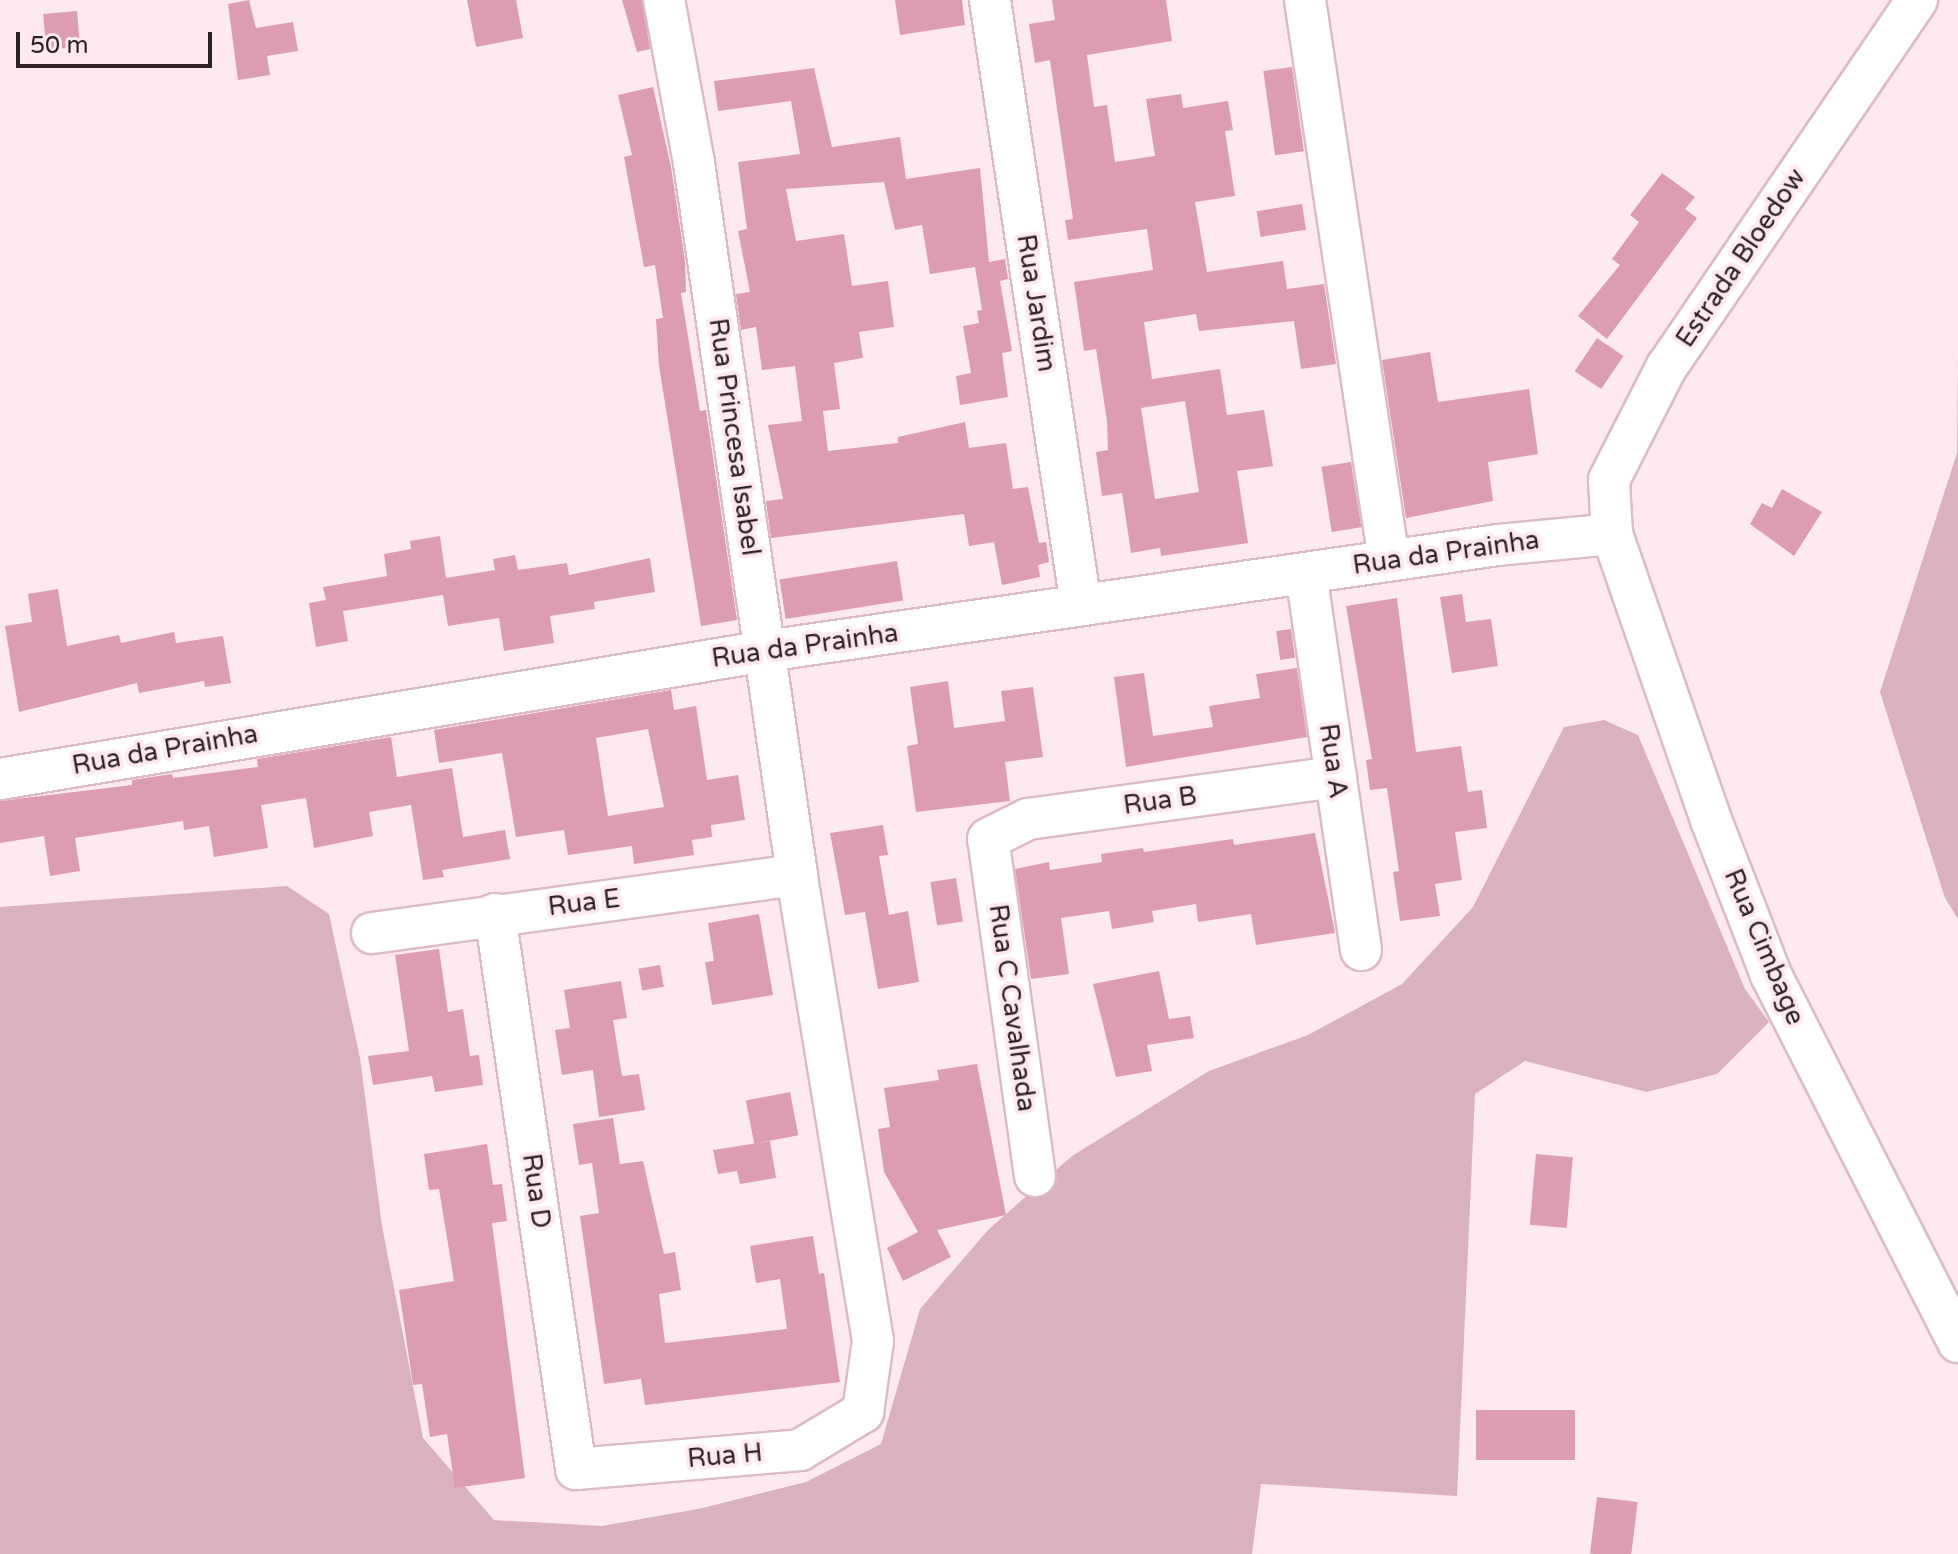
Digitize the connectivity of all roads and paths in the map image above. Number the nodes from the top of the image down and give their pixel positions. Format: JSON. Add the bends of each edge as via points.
{"nodes":[{"id":1,"x":664,"y":0,"type":"edge"},
{"id":2,"x":990,"y":0,"type":"edge"},
{"id":3,"x":1305,"y":0,"type":"edge"},
{"id":4,"x":1917,"y":0,"type":"edge"},
{"id":5,"x":1612,"y":534,"type":"junction"},
{"id":6,"x":1389,"y":561,"type":"junction"},
{"id":7,"x":1306,"y":573,"type":"junction"},
{"id":8,"x":1081,"y":605,"type":"junction"},
{"id":9,"x":766,"y":651,"type":"junction"},
{"id":10,"x":1336,"y":777,"type":"junction"},
{"id":11,"x":0,"y":779,"type":"edge"},
{"id":12,"x":988,"y":839,"type":"joint"},
{"id":13,"x":797,"y":875,"type":"junction"},
{"id":14,"x":495,"y":914,"type":"junction"},
{"id":15,"x":372,"y":933,"type":"dead end"},
{"id":16,"x":1361,"y":950,"type":"dead end"},
{"id":17,"x":1035,"y":1176,"type":"dead end"},
{"id":18,"x":1958,"y":1342,"type":"edge"},
{"id":19,"x":576,"y":1469,"type":"joint"}],
"edges":[{"from":1,"to":9,"type":"street","name":"Rua Princesa Isabel","via":[[694,163]]},
{"from":2,"to":8,"type":"street","name":"Rua Jardim"},
{"from":3,"to":6,"type":"street"},
{"from":4,"to":5,"type":"street","name":"Estrada Bloedow","via":[[1667,366],[1609,480]]},
{"from":5,"to":6,"type":"street","name":"Rua da Prainha"},
{"from":5,"to":18,"type":"street","name":"Rua Cimbage","via":[[1771,975]]},
{"from":6,"to":7,"type":"street","name":"Rua da Prainha"},
{"from":7,"to":8,"type":"street","name":"Rua da Prainha"},
{"from":7,"to":10,"type":"street","name":"Rua A"},
{"from":8,"to":9,"type":"street","name":"Rua da Prainha"},
{"from":9,"to":11,"type":"street","name":"Rua da Prainha"},
{"from":9,"to":13,"type":"street","name":"Rua Princesa Isabel"},
{"from":10,"to":12,"type":"street","name":"Rua B","via":[[1028,819]]},
{"from":10,"to":16,"type":"street","name":"Rua A"},
{"from":12,"to":17,"type":"street","name":"Rua C Cavalhada"},
{"from":13,"to":14,"type":"street","name":"Rua E"},
{"from":13,"to":19,"type":"street","name":"Rua H","via":[[873,1341],[863,1412],[800,1450]]},
{"from":14,"to":15,"type":"street","name":"Rua E"},
{"from":14,"to":19,"type":"street","name":"Rua D"}]}
